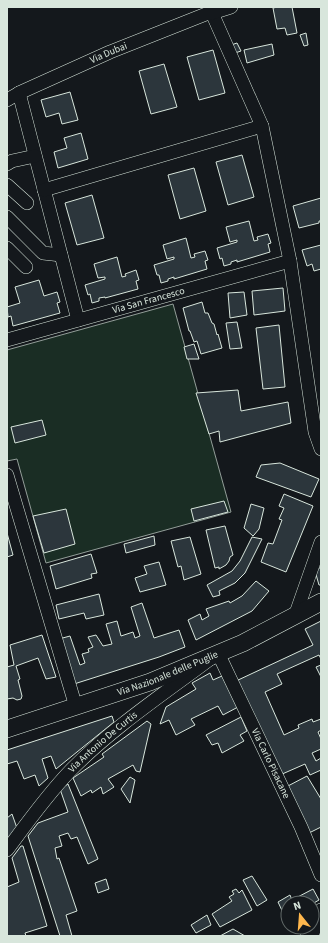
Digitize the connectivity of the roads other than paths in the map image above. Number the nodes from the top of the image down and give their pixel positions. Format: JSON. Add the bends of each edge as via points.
{"nodes":[{"id":1,"x":231,"y":7,"type":"edge"},
{"id":2,"x":210,"y":11,"type":"edge"},
{"id":3,"x":19,"y":93,"type":"junction"},
{"id":4,"x":7,"y":100,"type":"edge"},
{"id":5,"x":262,"y":126,"type":"junction"},
{"id":6,"x":35,"y":156,"type":"junction"},
{"id":7,"x":7,"y":164,"type":"edge"},
{"id":8,"x":7,"y":185,"type":"edge"},
{"id":9,"x":44,"y":190,"type":"junction"},
{"id":10,"x":26,"y":202,"type":"dead end"},
{"id":11,"x":7,"y":217,"type":"edge"},
{"id":12,"x":7,"y":248,"type":"edge"},
{"id":13,"x":61,"y":254,"type":"junction"},
{"id":14,"x":290,"y":261,"type":"junction"},
{"id":15,"x":26,"y":267,"type":"dead end"},
{"id":16,"x":78,"y":320,"type":"junction"},
{"id":17,"x":7,"y":340,"type":"edge"},
{"id":18,"x":321,"y":449,"type":"edge"},
{"id":19,"x":7,"y":475,"type":"edge"},
{"id":20,"x":12,"y":505,"type":"edge"},
{"id":21,"x":321,"y":542,"type":"edge"},
{"id":22,"x":321,"y":602,"type":"edge"},
{"id":23,"x":295,"y":616,"type":"junction"},
{"id":24,"x":218,"y":653,"type":"junction"},
{"id":25,"x":76,"y":707,"type":"junction"},
{"id":26,"x":7,"y":729,"type":"edge"},
{"id":27,"x":7,"y":850,"type":"edge"},
{"id":28,"x":321,"y":875,"type":"edge"},
{"id":29,"x":321,"y":912,"type":"edge"},
{"id":30,"x":309,"y":936,"type":"edge"}],
"edges":[{"from":1,"to":2,"type":"street","name":"Via Dubai"},
{"from":2,"to":3,"type":"street","name":"Via Dubai"},
{"from":2,"to":5,"type":"street"},
{"from":3,"to":4,"type":"street","name":"Via Dubai"},
{"from":3,"to":6,"type":"street"},
{"from":5,"to":9,"type":"street"},
{"from":5,"to":14,"type":"street"},
{"from":6,"to":7,"type":"street"},
{"from":6,"to":9,"type":"street"},
{"from":8,"to":10,"type":"street"},
{"from":9,"to":13,"type":"street"},
{"from":11,"to":13,"type":"street","via":[[44,253]]},
{"from":12,"to":15,"type":"street"},
{"from":13,"to":16,"type":"street"},
{"from":14,"to":16,"type":"street","name":"Via San Francesco"},
{"from":14,"to":18,"type":"street","via":[[315,432]]},
{"from":16,"to":17,"type":"street","name":"Via San Francesco"},
{"from":19,"to":20,"type":"street"},
{"from":20,"to":25,"type":"street"},
{"from":21,"to":23,"type":"street"},
{"from":22,"to":23,"type":"main road","name":"Via Nazionale delle Puglie"},
{"from":23,"to":24,"type":"main road","name":"Via Nazionale delle Puglie"},
{"from":24,"to":25,"type":"main road","name":"Via Nazionale delle Puglie","via":[[150,682]]},
{"from":24,"to":27,"type":"street","name":"Via Antonio De Curtis","via":[[120,726],[70,771]]},
{"from":24,"to":28,"type":"street","name":"Via Carlo Pisacane","via":[[301,827]]},
{"from":25,"to":26,"type":"main road","name":"Via Nazionale delle Puglie"},
{"from":29,"to":30,"type":"main road"}]}
